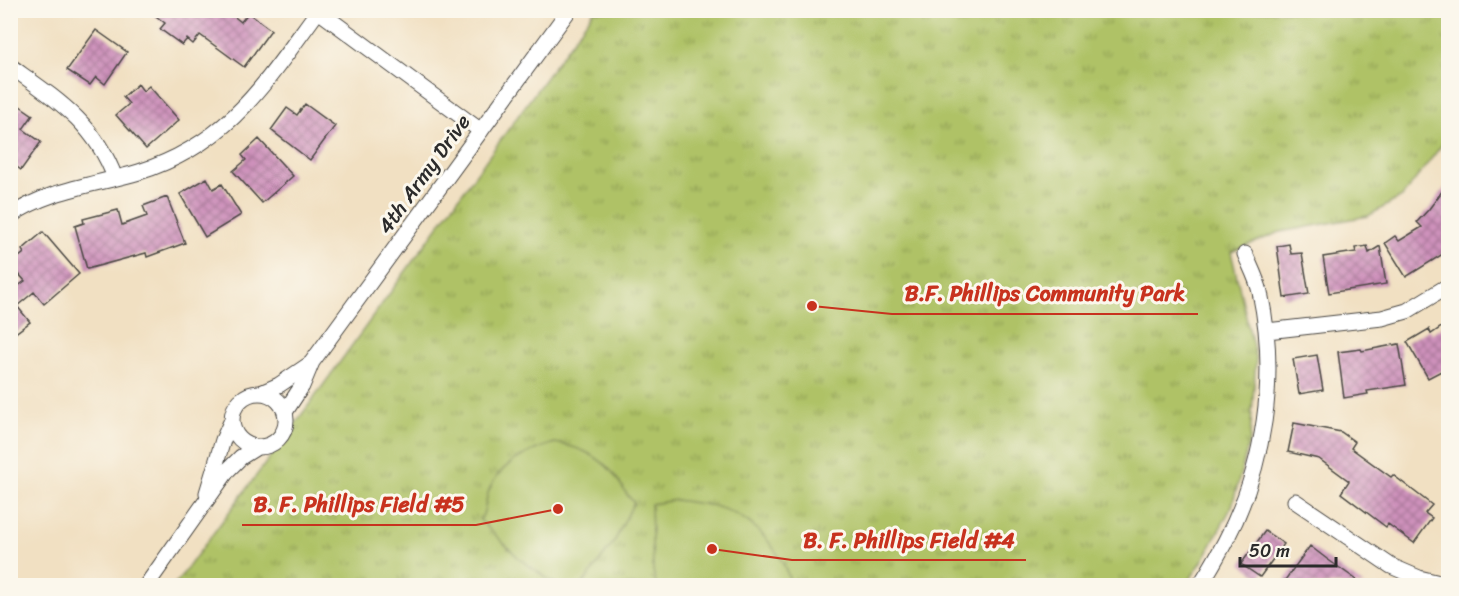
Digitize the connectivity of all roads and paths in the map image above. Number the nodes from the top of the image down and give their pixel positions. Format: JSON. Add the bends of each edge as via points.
{"nodes":[{"id":1,"x":569,"y":10,"type":"edge"},
{"id":2,"x":317,"y":11,"type":"edge"},
{"id":3,"x":10,"y":66,"type":"edge"},
{"id":4,"x":481,"y":131,"type":"junction"},
{"id":5,"x":116,"y":178,"type":"junction"},
{"id":6,"x":10,"y":216,"type":"edge"},
{"id":7,"x":1245,"y":254,"type":"dead end"},
{"id":8,"x":1449,"y":286,"type":"edge"},
{"id":9,"x":1267,"y":331,"type":"junction"},
{"id":10,"x":312,"y":362,"type":"junction"},
{"id":11,"x":263,"y":392,"type":"junction"},
{"id":12,"x":285,"y":412,"type":"junction"},
{"id":13,"x":231,"y":422,"type":"junction"},
{"id":14,"x":257,"y":447,"type":"junction"},
{"id":15,"x":1295,"y":501,"type":"dead end"},
{"id":16,"x":205,"y":503,"type":"junction"},
{"id":17,"x":146,"y":585,"type":"edge"},
{"id":18,"x":1198,"y":585,"type":"edge"},
{"id":19,"x":1449,"y":585,"type":"edge"}],
"edges":[{"from":1,"to":4,"type":"street","name":"4th Army Drive"},
{"from":2,"to":4,"type":"street"},
{"from":2,"to":5,"type":"street","via":[[261,89],[225,126],[171,160]]},
{"from":3,"to":5,"type":"street","via":[[75,114],[101,147]]},
{"from":4,"to":10,"type":"street","name":"4th Army Drive"},
{"from":5,"to":6,"type":"street","via":[[52,195]]},
{"from":7,"to":9,"type":"street","via":[[1259,289]]},
{"from":8,"to":9,"type":"street","via":[[1407,310],[1382,318]]},
{"from":9,"to":18,"type":"street","via":[[1267,398],[1255,467],[1237,517]]},
{"from":10,"to":11,"type":"street","name":"4th Army Drive","via":[[279,386]]},
{"from":10,"to":12,"type":"street","name":"4th Army Drive"},
{"from":11,"to":12,"type":"street","via":[[281,402]]},
{"from":11,"to":13,"type":"street","name":"4th Army Drive","via":[[240,399]]},
{"from":12,"to":14,"type":"street","name":"4th Army Drive","via":[[286,424],[279,439]]},
{"from":13,"to":14,"type":"street","via":[[242,442]]},
{"from":13,"to":16,"type":"street","name":"4th Army Drive"},
{"from":14,"to":16,"type":"street","name":"4th Army Drive","via":[[233,465]]},
{"from":15,"to":19,"type":"street","via":[[1391,566]]},
{"from":16,"to":17,"type":"street","name":"4th Army Drive"}]}
